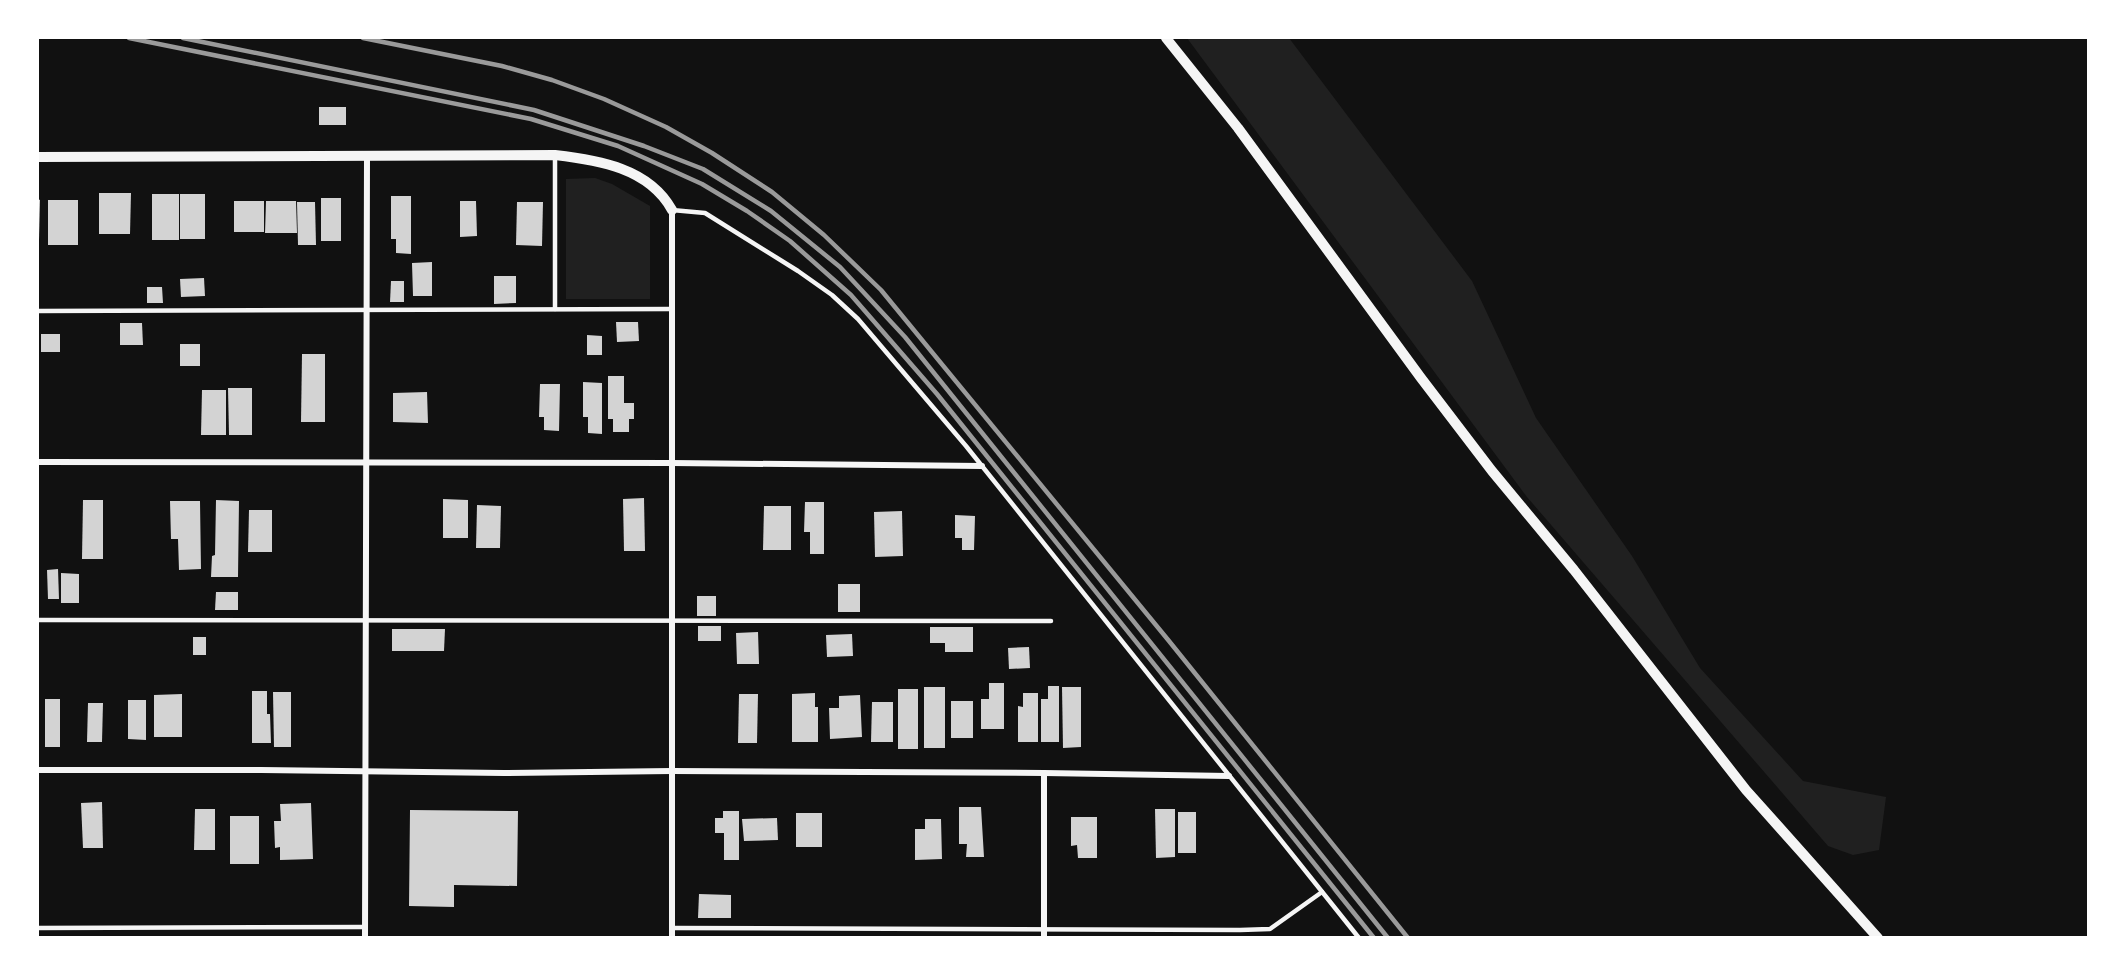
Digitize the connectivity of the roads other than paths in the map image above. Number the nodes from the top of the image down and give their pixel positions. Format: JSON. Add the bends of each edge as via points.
{"nodes":[{"id":1,"x":1166,"y":38,"type":"edge"},
{"id":2,"x":555,"y":155,"type":"junction"},
{"id":3,"x":367,"y":156,"type":"junction"},
{"id":4,"x":38,"y":157,"type":"edge"},
{"id":5,"x":672,"y":210,"type":"junction"},
{"id":6,"x":555,"y":309,"type":"junction"},
{"id":7,"x":672,"y":309,"type":"junction"},
{"id":8,"x":38,"y":311,"type":"edge"},
{"id":9,"x":367,"y":311,"type":"junction"},
{"id":10,"x":38,"y":462,"type":"edge"},
{"id":11,"x":366,"y":463,"type":"junction"},
{"id":12,"x":672,"y":463,"type":"junction"},
{"id":13,"x":982,"y":466,"type":"junction"},
{"id":14,"x":38,"y":620,"type":"edge"},
{"id":15,"x":671,"y":620,"type":"junction"},
{"id":16,"x":1051,"y":621,"type":"dead end"},
{"id":17,"x":366,"y":622,"type":"junction"},
{"id":18,"x":38,"y":770,"type":"edge"},
{"id":19,"x":365,"y":771,"type":"junction"},
{"id":20,"x":672,"y":771,"type":"junction"},
{"id":21,"x":1044,"y":773,"type":"junction"},
{"id":22,"x":1229,"y":776,"type":"junction"},
{"id":23,"x":1322,"y":892,"type":"junction"},
{"id":24,"x":365,"y":927,"type":"junction"},
{"id":25,"x":38,"y":928,"type":"edge"},
{"id":26,"x":672,"y":928,"type":"junction"},
{"id":27,"x":1044,"y":930,"type":"junction"},
{"id":28,"x":365,"y":938,"type":"edge"},
{"id":29,"x":672,"y":938,"type":"edge"},
{"id":30,"x":1044,"y":938,"type":"edge"},
{"id":31,"x":1359,"y":938,"type":"edge"},
{"id":32,"x":1878,"y":938,"type":"edge"}],
"edges":[{"from":1,"to":32,"type":"street","via":[[1238,128],[1492,471],[1746,790]]},
{"from":2,"to":3,"type":"street"},
{"from":2,"to":5,"type":"street","via":[[603,162],[637,176],[657,189]]},
{"from":2,"to":6,"type":"lane"},
{"from":3,"to":4,"type":"street"},
{"from":3,"to":9,"type":"street"},
{"from":5,"to":7,"type":"street"},
{"from":5,"to":13,"type":"lane","via":[[705,213],[832,295],[877,340]]},
{"from":6,"to":7,"type":"lane"},
{"from":6,"to":9,"type":"lane"},
{"from":7,"to":12,"type":"street"},
{"from":8,"to":9,"type":"lane"},
{"from":9,"to":11,"type":"street"},
{"from":10,"to":11,"type":"street"},
{"from":11,"to":12,"type":"street"},
{"from":11,"to":17,"type":"street"},
{"from":12,"to":13,"type":"street"},
{"from":12,"to":15,"type":"street"},
{"from":13,"to":22,"type":"lane"},
{"from":14,"to":17,"type":"lane"},
{"from":15,"to":16,"type":"lane"},
{"from":15,"to":17,"type":"lane"},
{"from":15,"to":20,"type":"street"},
{"from":17,"to":19,"type":"street"},
{"from":18,"to":19,"type":"street"},
{"from":19,"to":20,"type":"street"},
{"from":19,"to":24,"type":"street"},
{"from":20,"to":21,"type":"street"},
{"from":20,"to":26,"type":"street"},
{"from":21,"to":22,"type":"street"},
{"from":21,"to":27,"type":"street"},
{"from":22,"to":23,"type":"lane"},
{"from":23,"to":27,"type":"lane","via":[[1270,929]]},
{"from":23,"to":31,"type":"lane"},
{"from":24,"to":25,"type":"lane"},
{"from":24,"to":28,"type":"street"},
{"from":26,"to":27,"type":"lane"},
{"from":26,"to":29,"type":"street"},
{"from":27,"to":30,"type":"street"}]}
